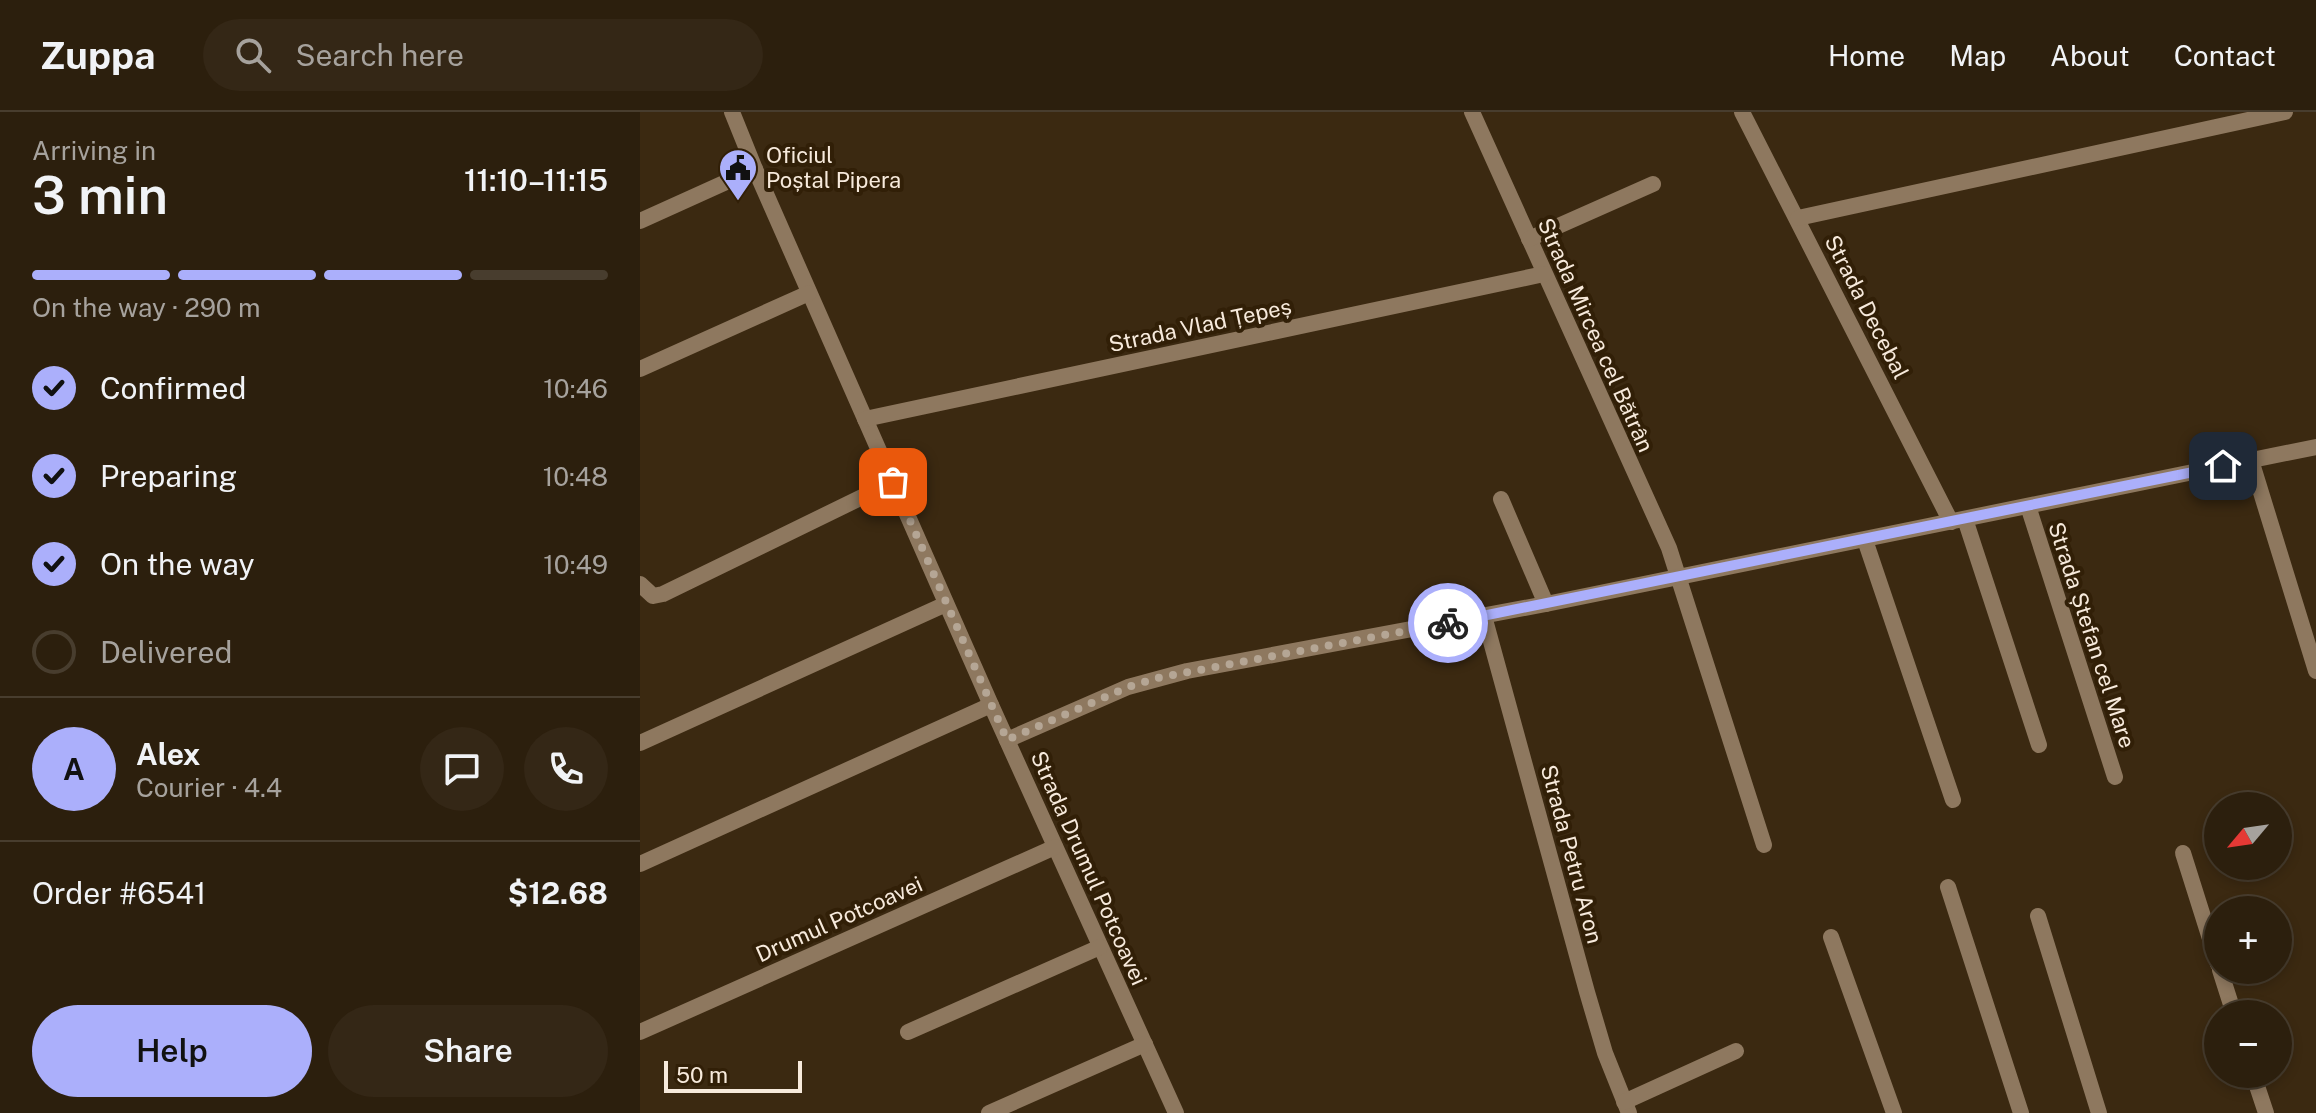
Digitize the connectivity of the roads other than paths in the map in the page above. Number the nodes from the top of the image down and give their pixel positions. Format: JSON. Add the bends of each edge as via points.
{"nodes":[{"id":1,"x":732,"y":112,"type":"edge"},
{"id":2,"x":1472,"y":112,"type":"edge"},
{"id":3,"x":1742,"y":112,"type":"edge"},
{"id":4,"x":2285,"y":112,"type":"edge"},
{"id":5,"x":755,"y":169,"type":"junction"},
{"id":6,"x":1653,"y":184,"type":"dead end"},
{"id":7,"x":1798,"y":218,"type":"junction"},
{"id":8,"x":640,"y":221,"type":"edge"},
{"id":9,"x":1529,"y":239,"type":"junction"},
{"id":10,"x":1544,"y":274,"type":"junction"},
{"id":11,"x":809,"y":293,"type":"junction"},
{"id":12,"x":640,"y":369,"type":"edge"},
{"id":13,"x":865,"y":419,"type":"junction"},
{"id":14,"x":2316,"y":447,"type":"edge"},
{"id":15,"x":2251,"y":460,"type":"junction"},
{"id":16,"x":893,"y":482,"type":"junction"},
{"id":17,"x":1501,"y":499,"type":"dead end"},
{"id":18,"x":2028,"y":506,"type":"junction"},
{"id":19,"x":1958,"y":521,"type":"junction"},
{"id":20,"x":1865,"y":540,"type":"junction"},
{"id":21,"x":1678,"y":577,"type":"junction"},
{"id":22,"x":640,"y":584,"type":"edge"},
{"id":23,"x":946,"y":604,"type":"junction"},
{"id":24,"x":1546,"y":604,"type":"junction"},
{"id":25,"x":1484,"y":616,"type":"junction"},
{"id":26,"x":2316,"y":671,"type":"edge"},
{"id":27,"x":991,"y":705,"type":"junction"},
{"id":28,"x":1007,"y":740,"type":"junction"},
{"id":29,"x":640,"y":743,"type":"edge"},
{"id":30,"x":2039,"y":745,"type":"dead end"},
{"id":31,"x":2115,"y":777,"type":"dead end"},
{"id":32,"x":1953,"y":800,"type":"dead end"},
{"id":33,"x":1764,"y":845,"type":"dead end"},
{"id":34,"x":1055,"y":847,"type":"junction"},
{"id":35,"x":2183,"y":853,"type":"dead end"},
{"id":36,"x":640,"y":864,"type":"edge"},
{"id":37,"x":1948,"y":887,"type":"dead end"},
{"id":38,"x":2038,"y":916,"type":"dead end"},
{"id":39,"x":2204,"y":920,"type":"edge"},
{"id":40,"x":1831,"y":937,"type":"dead end"},
{"id":41,"x":1100,"y":947,"type":"junction"},
{"id":42,"x":640,"y":1032,"type":"edge"},
{"id":43,"x":908,"y":1032,"type":"dead end"},
{"id":44,"x":1145,"y":1044,"type":"junction"},
{"id":45,"x":1736,"y":1051,"type":"dead end"},
{"id":46,"x":2258,"y":1088,"type":"edge"},
{"id":47,"x":1626,"y":1107,"type":"edge"},
{"id":48,"x":989,"y":1113,"type":"edge"},
{"id":49,"x":1176,"y":1113,"type":"edge"},
{"id":50,"x":1894,"y":1113,"type":"edge"},
{"id":51,"x":2021,"y":1113,"type":"edge"},
{"id":52,"x":2099,"y":1113,"type":"edge"},
{"id":53,"x":2266,"y":1113,"type":"edge"}],
"edges":[{"from":1,"to":5,"type":"street","name":"Strada Drumul Potcoavei"},
{"from":2,"to":9,"type":"street","name":"Strada Mircea cel Bătrân"},
{"from":3,"to":7,"type":"street","name":"Strada Decebal"},
{"from":4,"to":7,"type":"street"},
{"from":5,"to":8,"type":"street"},
{"from":5,"to":11,"type":"street","name":"Strada Drumul Potcoavei"},
{"from":6,"to":9,"type":"street"},
{"from":7,"to":19,"type":"street","name":"Strada Decebal"},
{"from":9,"to":10,"type":"street","name":"Strada Mircea cel Bătrân"},
{"from":10,"to":13,"type":"street","name":"Strada Vlad Țepeș"},
{"from":10,"to":21,"type":"street","name":"Strada Mircea cel Bătrân"},
{"from":11,"to":12,"type":"street"},
{"from":11,"to":13,"type":"street","name":"Strada Drumul Potcoavei"},
{"from":13,"to":16,"type":"street","name":"Strada Drumul Potcoavei"},
{"from":14,"to":15,"type":"street","name":"Strada Ștefan cel Mare"},
{"from":15,"to":18,"type":"street","name":"Strada Ștefan cel Mare"},
{"from":15,"to":26,"type":"street"},
{"from":16,"to":22,"type":"street","via":[[663,594],[653,596]]},
{"from":16,"to":23,"type":"street","name":"Strada Drumul Potcoavei"},
{"from":17,"to":24,"type":"street"},
{"from":18,"to":19,"type":"street","name":"Strada Ștefan cel Mare"},
{"from":18,"to":31,"type":"street","name":"Strada Ștefan cel Mare"},
{"from":19,"to":20,"type":"street","name":"Strada Ștefan cel Mare"},
{"from":19,"to":30,"type":"street","name":"Strada Decebal"},
{"from":20,"to":21,"type":"street","name":"Strada Ștefan cel Mare"},
{"from":20,"to":32,"type":"street"},
{"from":21,"to":24,"type":"street","name":"Strada Ștefan cel Mare"},
{"from":21,"to":33,"type":"street"},
{"from":23,"to":27,"type":"street","name":"Strada Drumul Potcoavei"},
{"from":23,"to":29,"type":"street"},
{"from":24,"to":25,"type":"street","name":"Strada Ștefan cel Mare"},
{"from":25,"to":28,"type":"street","name":"Strada Ștefan cel Mare","via":[[1157,678]]},
{"from":25,"to":47,"type":"street","name":"Strada Petru Aron","via":[[1587,992]]},
{"from":27,"to":28,"type":"street","name":"Strada Drumul Potcoavei"},
{"from":27,"to":36,"type":"street"},
{"from":28,"to":34,"type":"street","name":"Strada Drumul Potcoavei"},
{"from":34,"to":41,"type":"street","name":"Strada Drumul Potcoavei"},
{"from":34,"to":42,"type":"street","name":"Drumul Potcoavei"},
{"from":35,"to":39,"type":"street"},
{"from":37,"to":51,"type":"street"},
{"from":38,"to":52,"type":"street"},
{"from":40,"to":50,"type":"street"},
{"from":41,"to":43,"type":"street"},
{"from":41,"to":44,"type":"street","name":"Strada Drumul Potcoavei"},
{"from":44,"to":48,"type":"street"},
{"from":44,"to":49,"type":"street","name":"Strada Drumul Potcoavei"},
{"from":45,"to":47,"type":"street","name":"Strada Petru Aron"},
{"from":46,"to":53,"type":"street"}]}
